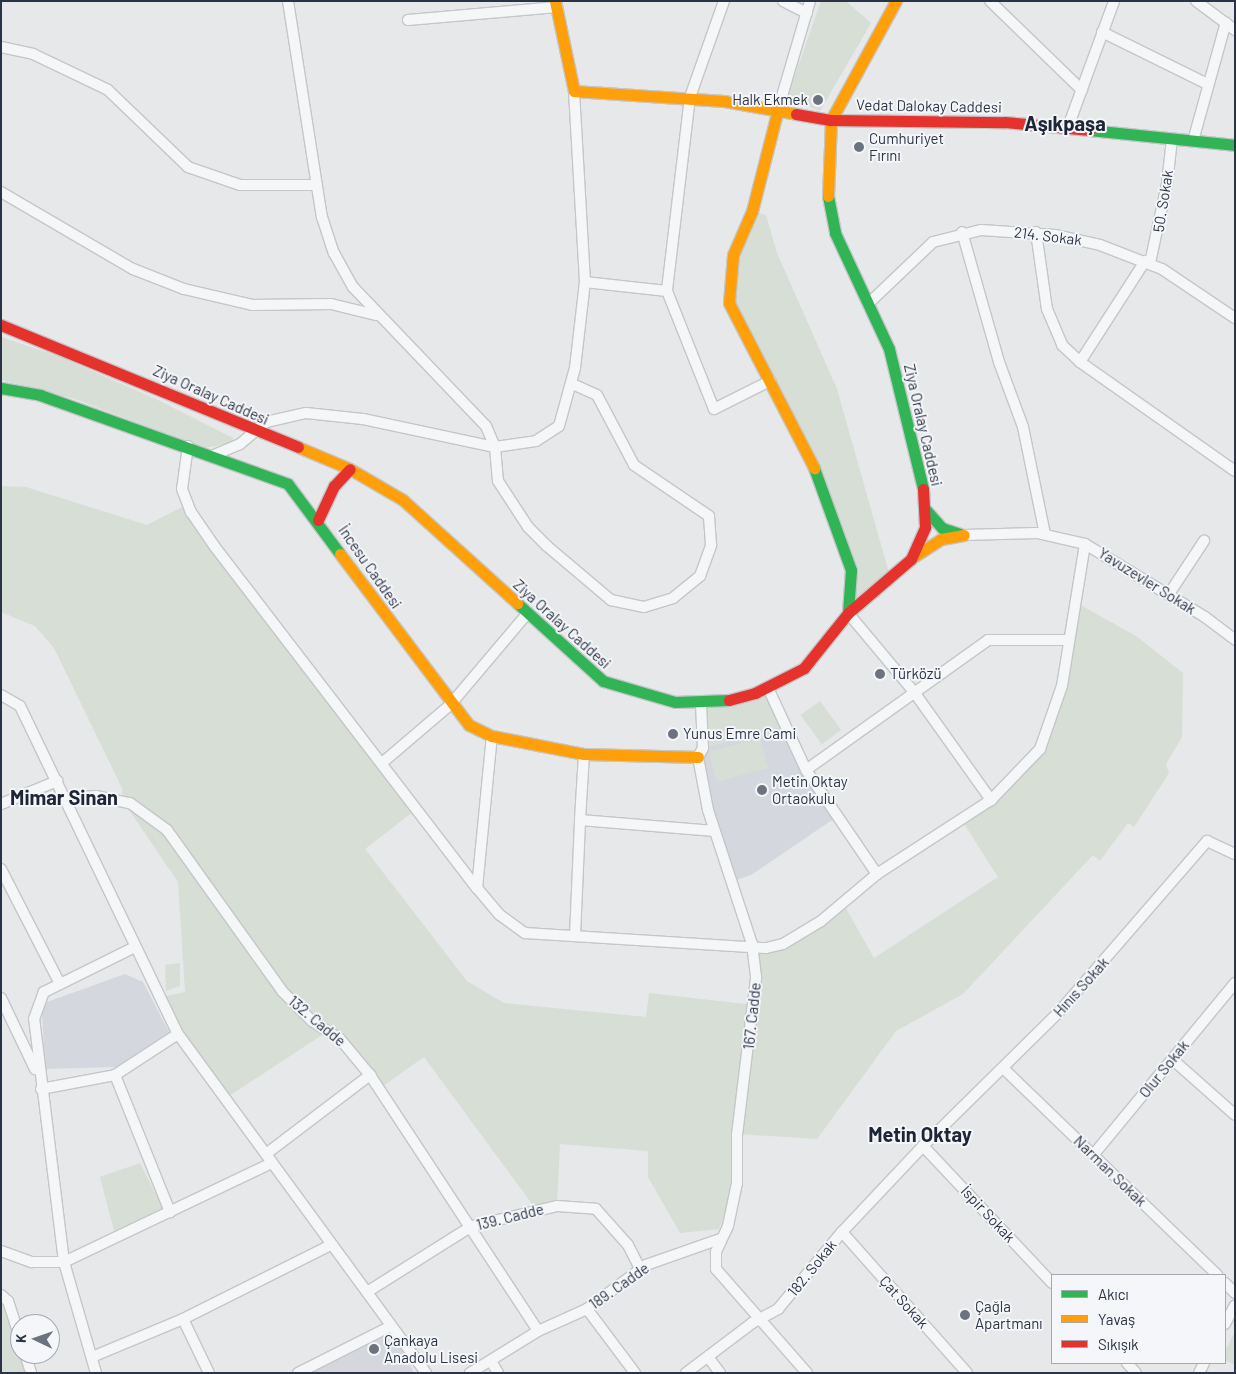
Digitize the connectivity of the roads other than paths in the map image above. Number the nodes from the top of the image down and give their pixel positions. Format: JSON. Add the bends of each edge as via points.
{"nodes":[{"id":1,"x":288,"y":1,"type":"edge"},
{"id":2,"x":724,"y":1,"type":"edge"},
{"id":3,"x":782,"y":1,"type":"edge"},
{"id":4,"x":810,"y":1,"type":"edge"},
{"id":5,"x":896,"y":1,"type":"edge"},
{"id":6,"x":1114,"y":1,"type":"edge"},
{"id":7,"x":1196,"y":1,"type":"edge"},
{"id":8,"x":993,"y":2,"type":"edge"},
{"id":9,"x":556,"y":4,"type":"edge"},
{"id":10,"x":807,"y":13,"type":"junction"},
{"id":11,"x":408,"y":20,"type":"dead end"},
{"id":12,"x":1226,"y":22,"type":"junction"},
{"id":13,"x":1235,"y":30,"type":"edge"},
{"id":14,"x":1102,"y":32,"type":"junction"},
{"id":15,"x":1,"y":47,"type":"edge"},
{"id":16,"x":1207,"y":84,"type":"junction"},
{"id":17,"x":1082,"y":90,"type":"junction"},
{"id":18,"x":574,"y":91,"type":"junction"},
{"id":19,"x":690,"y":97,"type":"junction"},
{"id":20,"x":777,"y":113,"type":"junction"},
{"id":21,"x":831,"y":120,"type":"junction"},
{"id":22,"x":1068,"y":127,"type":"junction"},
{"id":23,"x":1172,"y":139,"type":"junction"},
{"id":24,"x":1193,"y":141,"type":"junction"},
{"id":25,"x":1235,"y":145,"type":"edge"},
{"id":26,"x":314,"y":185,"type":"junction"},
{"id":27,"x":1,"y":192,"type":"edge"},
{"id":28,"x":962,"y":232,"type":"junction"},
{"id":29,"x":1036,"y":232,"type":"junction"},
{"id":30,"x":1147,"y":262,"type":"junction"},
{"id":31,"x":585,"y":282,"type":"junction"},
{"id":32,"x":667,"y":291,"type":"junction"},
{"id":33,"x":868,"y":304,"type":"junction"},
{"id":34,"x":376,"y":315,"type":"junction"},
{"id":35,"x":1235,"y":318,"type":"edge"},
{"id":36,"x":1,"y":324,"type":"edge"},
{"id":37,"x":1080,"y":362,"type":"junction"},
{"id":38,"x":770,"y":382,"type":"junction"},
{"id":39,"x":572,"y":384,"type":"junction"},
{"id":40,"x":1,"y":388,"type":"edge"},
{"id":41,"x":252,"y":430,"type":"junction"},
{"id":42,"x":188,"y":446,"type":"junction"},
{"id":43,"x":495,"y":447,"type":"junction"},
{"id":44,"x":214,"y":455,"type":"junction"},
{"id":45,"x":350,"y":469,"type":"junction"},
{"id":46,"x":1235,"y":470,"type":"edge"},
{"id":47,"x":925,"y":508,"type":"junction"},
{"id":48,"x":318,"y":520,"type":"junction"},
{"id":49,"x":1045,"y":534,"type":"junction"},
{"id":50,"x":964,"y":535,"type":"junction"},
{"id":51,"x":1204,"y":541,"type":"dead end"},
{"id":52,"x":1085,"y":544,"type":"junction"},
{"id":53,"x":911,"y":559,"type":"junction"},
{"id":54,"x":1169,"y":594,"type":"junction"},
{"id":55,"x":527,"y":614,"type":"junction"},
{"id":56,"x":848,"y":614,"type":"junction"},
{"id":57,"x":1069,"y":640,"type":"junction"},
{"id":58,"x":1235,"y":640,"type":"edge"},
{"id":59,"x":768,"y":688,"type":"junction"},
{"id":60,"x":914,"y":692,"type":"junction"},
{"id":61,"x":1,"y":694,"type":"edge"},
{"id":62,"x":701,"y":703,"type":"junction"},
{"id":63,"x":450,"y":705,"type":"junction"},
{"id":64,"x":492,"y":736,"type":"junction"},
{"id":65,"x":584,"y":754,"type":"junction"},
{"id":66,"x":698,"y":758,"type":"junction"},
{"id":67,"x":382,"y":763,"type":"junction"},
{"id":68,"x":806,"y":770,"type":"junction"},
{"id":69,"x":57,"y":781,"type":"junction"},
{"id":70,"x":68,"y":798,"type":"junction"},
{"id":71,"x":991,"y":800,"type":"junction"},
{"id":72,"x":1,"y":804,"type":"edge"},
{"id":73,"x":580,"y":820,"type":"junction"},
{"id":74,"x":715,"y":831,"type":"junction"},
{"id":75,"x":1235,"y":854,"type":"edge"},
{"id":76,"x":1,"y":870,"type":"edge"},
{"id":77,"x":876,"y":874,"type":"junction"},
{"id":78,"x":477,"y":888,"type":"junction"},
{"id":79,"x":576,"y":936,"type":"junction"},
{"id":80,"x":752,"y":944,"type":"junction"},
{"id":81,"x":135,"y":947,"type":"junction"},
{"id":82,"x":58,"y":982,"type":"junction"},
{"id":83,"x":1235,"y":983,"type":"edge"},
{"id":84,"x":1,"y":998,"type":"edge"},
{"id":85,"x":178,"y":1034,"type":"junction"},
{"id":86,"x":1172,"y":1059,"type":"junction"},
{"id":87,"x":1003,"y":1068,"type":"junction"},
{"id":88,"x":115,"y":1075,"type":"junction"},
{"id":89,"x":370,"y":1075,"type":"junction"},
{"id":90,"x":41,"y":1089,"type":"junction"},
{"id":91,"x":1235,"y":1116,"type":"edge"},
{"id":92,"x":923,"y":1146,"type":"junction"},
{"id":93,"x":1094,"y":1154,"type":"junction"},
{"id":94,"x":269,"y":1158,"type":"junction"},
{"id":95,"x":170,"y":1212,"type":"junction"},
{"id":96,"x":472,"y":1226,"type":"junction"},
{"id":97,"x":842,"y":1232,"type":"junction"},
{"id":98,"x":720,"y":1239,"type":"junction"},
{"id":99,"x":331,"y":1245,"type":"junction"},
{"id":100,"x":1,"y":1251,"type":"edge"},
{"id":101,"x":64,"y":1262,"type":"junction"},
{"id":102,"x":640,"y":1269,"type":"junction"},
{"id":103,"x":1216,"y":1274,"type":"edge"},
{"id":104,"x":1051,"y":1282,"type":"edge"},
{"id":105,"x":1226,"y":1284,"type":"edge"},
{"id":106,"x":367,"y":1292,"type":"junction"},
{"id":107,"x":1235,"y":1293,"type":"edge"},
{"id":108,"x":1,"y":1295,"type":"edge"},
{"id":109,"x":1235,"y":1305,"type":"edge"},
{"id":110,"x":587,"y":1310,"type":"junction"},
{"id":111,"x":12,"y":1314,"type":"edge"},
{"id":112,"x":183,"y":1319,"type":"junction"},
{"id":113,"x":757,"y":1320,"type":"junction"},
{"id":114,"x":1226,"y":1322,"type":"edge"},
{"id":115,"x":391,"y":1326,"type":"junction"},
{"id":116,"x":538,"y":1332,"type":"junction"},
{"id":117,"x":92,"y":1357,"type":"junction"},
{"id":118,"x":708,"y":1357,"type":"junction"},
{"id":119,"x":491,"y":1361,"type":"junction"},
{"id":120,"x":1127,"y":1364,"type":"edge"},
{"id":121,"x":96,"y":1373,"type":"edge"},
{"id":122,"x":210,"y":1373,"type":"edge"},
{"id":123,"x":298,"y":1373,"type":"edge"},
{"id":124,"x":426,"y":1373,"type":"edge"},
{"id":125,"x":470,"y":1373,"type":"edge"},
{"id":126,"x":498,"y":1373,"type":"edge"},
{"id":127,"x":635,"y":1373,"type":"edge"},
{"id":128,"x":686,"y":1373,"type":"edge"},
{"id":129,"x":720,"y":1373,"type":"edge"},
{"id":130,"x":807,"y":1373,"type":"edge"},
{"id":131,"x":967,"y":1373,"type":"edge"},
{"id":132,"x":1136,"y":1373,"type":"edge"}],
"edges":[{"from":1,"to":26,"type":"street","via":[[310,125]]},
{"from":2,"to":19,"type":"street"},
{"from":3,"to":10,"type":"street"},
{"from":4,"to":10,"type":"street"},
{"from":5,"to":21,"type":"main road","name":"Ziya Oralay Caddesi"},
{"from":6,"to":14,"type":"street"},
{"from":7,"to":12,"type":"street"},
{"from":8,"to":17,"type":"street"},
{"from":9,"to":11,"type":"street"},
{"from":9,"to":18,"type":"main road"},
{"from":10,"to":20,"type":"street"},
{"from":12,"to":13,"type":"street"},
{"from":12,"to":16,"type":"street"},
{"from":14,"to":16,"type":"street"},
{"from":14,"to":17,"type":"street"},
{"from":15,"to":26,"type":"street","via":[[33,54],[108,90],[188,167],[240,185]]},
{"from":16,"to":24,"type":"street"},
{"from":17,"to":22,"type":"street"},
{"from":18,"to":19,"type":"main road","name":"Vedat Dalokay Caddesi"},
{"from":18,"to":31,"type":"street"},
{"from":19,"to":20,"type":"main road","name":"Vedat Dalokay Caddesi"},
{"from":19,"to":32,"type":"street"},
{"from":20,"to":21,"type":"main road","name":"Vedat Dalokay Caddesi"},
{"from":20,"to":38,"type":"main road","via":[[752,211],[733,255],[728,287],[733,311]]},
{"from":21,"to":22,"type":"main road","name":"Vedat Dalokay Caddesi"},
{"from":21,"to":33,"type":"main road","name":"Ziya Oralay Caddesi","via":[[825,147],[829,214]]},
{"from":22,"to":23,"type":"main road","name":"Vedat Dalokay Caddesi"},
{"from":23,"to":24,"type":"main road","name":"Vedat Dalokay Caddesi"},
{"from":23,"to":30,"type":"street","name":"50. Sokak","via":[[1168,184]]},
{"from":24,"to":25,"type":"main road","name":"Vedat Dalokay Caddesi"},
{"from":26,"to":34,"type":"street","via":[[334,253]]},
{"from":27,"to":34,"type":"street","via":[[134,269],[193,292],[252,305],[331,304]]},
{"from":28,"to":29,"type":"street","name":"214. Sokak"},
{"from":28,"to":33,"type":"street","name":"214. Sokak","via":[[933,242]]},
{"from":28,"to":49,"type":"street","via":[[999,362],[1023,427]]},
{"from":29,"to":30,"type":"street","name":"214. Sokak","via":[[1086,241]]},
{"from":29,"to":37,"type":"street","via":[[1052,328]]},
{"from":30,"to":35,"type":"street","name":"214. Sokak"},
{"from":30,"to":37,"type":"street","name":"50. Sokak"},
{"from":31,"to":32,"type":"street"},
{"from":31,"to":39,"type":"street"},
{"from":32,"to":38,"type":"street","via":[[714,409]]},
{"from":33,"to":47,"type":"main road","name":"Ziya Oralay Caddesi","via":[[888,349],[902,394]]},
{"from":34,"to":43,"type":"street","via":[[486,426]]},
{"from":36,"to":41,"type":"main road","name":"Ziya Oralay Caddesi","via":[[69,349]]},
{"from":37,"to":46,"type":"street"},
{"from":38,"to":56,"type":"main road","via":[[814,468],[844,543],[851,570]]},
{"from":39,"to":43,"type":"street","via":[[566,414],[550,434],[519,446]]},
{"from":39,"to":43,"type":"street","via":[[597,395],[634,465],[709,516],[711,545],[700,576],[693,582],[673,598],[644,607],[611,600],[528,527],[498,480]]},
{"from":40,"to":42,"type":"main road","name":"İncesu Caddesi","via":[[40,395]]},
{"from":41,"to":43,"type":"street","via":[[282,417],[326,413]]},
{"from":41,"to":44,"type":"street","via":[[240,444]]},
{"from":41,"to":45,"type":"main road","name":"Ziya Oralay Caddesi"},
{"from":42,"to":44,"type":"main road","name":"İncesu Caddesi"},
{"from":42,"to":67,"type":"street","via":[[182,489],[191,512]]},
{"from":44,"to":48,"type":"main road","name":"İncesu Caddesi","via":[[288,484]]},
{"from":45,"to":48,"type":"main road","via":[[334,486]]},
{"from":45,"to":55,"type":"main road","name":"Ziya Oralay Caddesi","via":[[434,523]]},
{"from":47,"to":50,"type":"main road","via":[[942,528]]},
{"from":47,"to":53,"type":"main road","name":"Ziya Oralay Caddesi","via":[[923,536]]},
{"from":48,"to":63,"type":"main road","name":"İncesu Caddesi"},
{"from":49,"to":50,"type":"street","name":"Yavuzevler Sokak"},
{"from":49,"to":52,"type":"street","name":"Yavuzevler Sokak"},
{"from":50,"to":53,"type":"main road","via":[[936,542]]},
{"from":51,"to":54,"type":"street"},
{"from":52,"to":54,"type":"street","name":"Yavuzevler Sokak"},
{"from":52,"to":57,"type":"street"},
{"from":53,"to":56,"type":"main road","name":"Ziya Oralay Caddesi"},
{"from":54,"to":58,"type":"street","name":"Yavuzevler Sokak"},
{"from":55,"to":62,"type":"main road","name":"Ziya Oralay Caddesi","via":[[603,681],[654,698]]},
{"from":55,"to":63,"type":"street"},
{"from":56,"to":59,"type":"main road","name":"Ziya Oralay Caddesi","via":[[804,668]]},
{"from":56,"to":60,"type":"street"},
{"from":57,"to":60,"type":"street","via":[[988,640]]},
{"from":57,"to":71,"type":"street","via":[[1053,721],[1040,749]]},
{"from":59,"to":62,"type":"main road","name":"Ziya Oralay Caddesi"},
{"from":59,"to":68,"type":"street"},
{"from":60,"to":68,"type":"street"},
{"from":60,"to":71,"type":"street"},
{"from":61,"to":69,"type":"street","via":[[20,706]]},
{"from":62,"to":66,"type":"street","name":"167. Cadde","via":[[703,748]]},
{"from":63,"to":64,"type":"main road","name":"İncesu Caddesi","via":[[469,725]]},
{"from":63,"to":67,"type":"street"},
{"from":64,"to":65,"type":"main road","name":"İncesu Caddesi"},
{"from":64,"to":78,"type":"street"},
{"from":65,"to":66,"type":"main road","name":"İncesu Caddesi"},
{"from":65,"to":73,"type":"street"},
{"from":66,"to":74,"type":"street","name":"167. Cadde"},
{"from":67,"to":78,"type":"street"},
{"from":68,"to":77,"type":"street"},
{"from":69,"to":70,"type":"street"},
{"from":69,"to":72,"type":"street"},
{"from":70,"to":81,"type":"street"},
{"from":70,"to":89,"type":"street","name":"132. Cadde","via":[[96,796],[130,803],[167,830],[283,992],[312,1021],[340,1039]]},
{"from":71,"to":77,"type":"street"},
{"from":73,"to":74,"type":"street"},
{"from":73,"to":79,"type":"street"},
{"from":74,"to":80,"type":"street","name":"167. Cadde"},
{"from":75,"to":87,"type":"street","name":"Hınıs Sokak","via":[[1207,841],[1058,1013]]},
{"from":76,"to":82,"type":"street"},
{"from":77,"to":80,"type":"street","via":[[798,936],[766,948]]},
{"from":78,"to":79,"type":"street","via":[[500,916],[525,933]]},
{"from":79,"to":80,"type":"street","via":[[690,946]]},
{"from":80,"to":98,"type":"street","name":"167. Cadde","via":[[756,978],[737,1134],[737,1184],[728,1226]]},
{"from":81,"to":82,"type":"street"},
{"from":81,"to":85,"type":"street"},
{"from":82,"to":90,"type":"street","via":[[44,992],[34,1019]]},
{"from":83,"to":86,"type":"street","name":"Olur Sokak"},
{"from":84,"to":90,"type":"street","via":[[28,1048]]},
{"from":85,"to":88,"type":"street"},
{"from":85,"to":94,"type":"street"},
{"from":86,"to":91,"type":"street"},
{"from":86,"to":93,"type":"street","name":"Olur Sokak"},
{"from":87,"to":92,"type":"street","name":"Hınıs Sokak"},
{"from":87,"to":93,"type":"street","name":"Narman Sokak"},
{"from":88,"to":90,"type":"street"},
{"from":88,"to":95,"type":"street"},
{"from":89,"to":94,"type":"street"},
{"from":89,"to":96,"type":"street","name":"132. Cadde"},
{"from":90,"to":101,"type":"street"},
{"from":92,"to":97,"type":"street","name":"182. Sokak"},
{"from":92,"to":104,"type":"street","name":"İspir Sokak"},
{"from":93,"to":103,"type":"street","name":"Narman Sokak"},
{"from":94,"to":95,"type":"street"},
{"from":94,"to":99,"type":"street"},
{"from":95,"to":101,"type":"street"},
{"from":96,"to":102,"type":"street","name":"139. Cadde","via":[[535,1208],[596,1209],[628,1244]]},
{"from":96,"to":106,"type":"street","name":"139. Cadde"},
{"from":96,"to":116,"type":"street","name":"132. Cadde"},
{"from":97,"to":113,"type":"street","name":"182. Sokak","via":[[778,1309]]},
{"from":97,"to":131,"type":"street","name":"Çat Sokak"},
{"from":98,"to":102,"type":"street","name":"189. Cadde"},
{"from":98,"to":113,"type":"street","name":"167. Cadde","via":[[716,1269]]},
{"from":99,"to":106,"type":"street"},
{"from":99,"to":112,"type":"street"},
{"from":100,"to":101,"type":"street","via":[[32,1262]]},
{"from":101,"to":117,"type":"street"},
{"from":102,"to":110,"type":"street","name":"189. Cadde"},
{"from":105,"to":107,"type":"street"},
{"from":106,"to":115,"type":"street"},
{"from":108,"to":111,"type":"street","via":[[8,1300]]},
{"from":109,"to":114,"type":"street"},
{"from":110,"to":116,"type":"street","name":"189. Cadde"},
{"from":110,"to":127,"type":"street"},
{"from":112,"to":117,"type":"street"},
{"from":112,"to":122,"type":"street"},
{"from":113,"to":118,"type":"street","name":"182. Sokak"},
{"from":113,"to":130,"type":"street","name":"167. Cadde"},
{"from":115,"to":123,"type":"street"},
{"from":115,"to":124,"type":"street"},
{"from":116,"to":119,"type":"street","name":"189. Cadde"},
{"from":117,"to":121,"type":"street"},
{"from":118,"to":128,"type":"street","name":"182. Sokak"},
{"from":118,"to":129,"type":"street"},
{"from":119,"to":125,"type":"street","name":"189. Cadde"},
{"from":119,"to":126,"type":"street"},
{"from":120,"to":132,"type":"street"}]}
